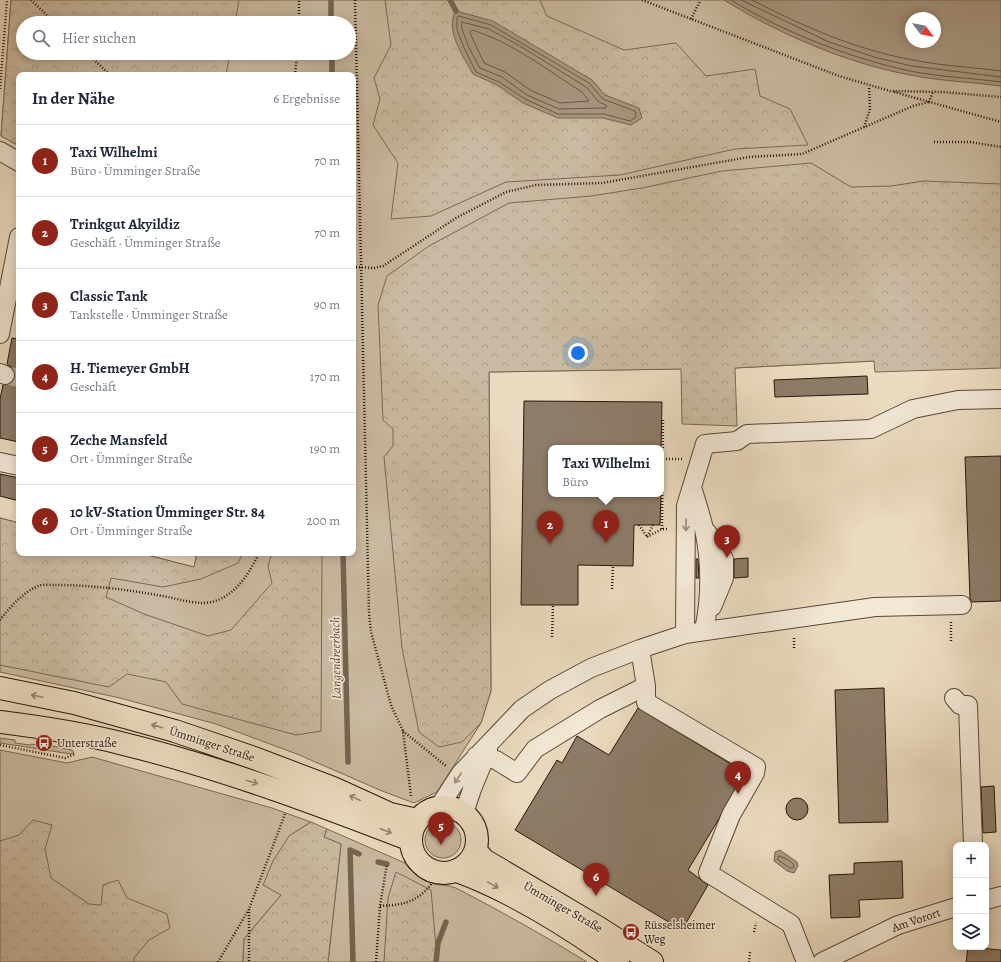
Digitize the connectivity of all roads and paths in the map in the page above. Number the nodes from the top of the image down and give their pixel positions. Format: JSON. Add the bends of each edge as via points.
{"nodes":[{"id":1,"x":7,"y":0,"type":"edge"},
{"id":2,"x":31,"y":0,"type":"edge"},
{"id":3,"x":299,"y":0,"type":"edge"},
{"id":4,"x":356,"y":0,"type":"edge"},
{"id":5,"x":642,"y":0,"type":"edge"},
{"id":6,"x":700,"y":1,"type":"dead end"},
{"id":7,"x":48,"y":16,"type":"edge"},
{"id":8,"x":298,"y":16,"type":"edge"},
{"id":9,"x":691,"y":19,"type":"junction"},
{"id":10,"x":94,"y":60,"type":"edge"},
{"id":11,"x":296,"y":60,"type":"edge"},
{"id":12,"x":107,"y":72,"type":"edge"},
{"id":13,"x":295,"y":72,"type":"edge"},
{"id":14,"x":869,"y":86,"type":"junction"},
{"id":15,"x":0,"y":89,"type":"edge"},
{"id":16,"x":890,"y":91,"type":"junction"},
{"id":17,"x":933,"y":92,"type":"junction"},
{"id":18,"x":1001,"y":97,"type":"edge"},
{"id":19,"x":929,"y":102,"type":"junction"},
{"id":20,"x":1001,"y":122,"type":"edge"},
{"id":21,"x":864,"y":127,"type":"junction"},
{"id":22,"x":934,"y":142,"type":"dead end"},
{"id":23,"x":1001,"y":147,"type":"edge"},
{"id":24,"x":0,"y":151,"type":"edge"},
{"id":25,"x":16,"y":160,"type":"edge"},
{"id":26,"x":16,"y":252,"type":"edge"},
{"id":27,"x":356,"y":267,"type":"edge"},
{"id":28,"x":361,"y":267,"type":"junction"},
{"id":29,"x":0,"y":334,"type":"edge"},
{"id":30,"x":1001,"y":399,"type":"edge"},
{"id":31,"x":663,"y":419,"type":"dead end"},
{"id":32,"x":663,"y":445,"type":"edge"},
{"id":33,"x":0,"y":462,"type":"edge"},
{"id":34,"x":16,"y":465,"type":"edge"},
{"id":35,"x":692,"y":487,"type":"junction"},
{"id":36,"x":662,"y":497,"type":"edge"},
{"id":37,"x":639,"y":525,"type":"dead end"},
{"id":38,"x":653,"y":525,"type":"dead end"},
{"id":39,"x":662,"y":529,"type":"dead end"},
{"id":40,"x":258,"y":556,"type":"edge"},
{"id":41,"x":612,"y":565,"type":"dead end"},
{"id":42,"x":612,"y":589,"type":"dead end"},
{"id":43,"x":553,"y":605,"type":"dead end"},
{"id":44,"x":962,"y":605,"type":"dead end"},
{"id":45,"x":0,"y":620,"type":"edge"},
{"id":46,"x":705,"y":625,"type":"junction"},
{"id":47,"x":685,"y":634,"type":"junction"},
{"id":48,"x":552,"y":637,"type":"dead end"},
{"id":49,"x":640,"y":649,"type":"junction"},
{"id":50,"x":646,"y":686,"type":"junction"},
{"id":51,"x":0,"y":688,"type":"edge"},
{"id":52,"x":954,"y":698,"type":"dead end"},
{"id":53,"x":0,"y":722,"type":"edge"},
{"id":54,"x":403,"y":731,"type":"junction"},
{"id":55,"x":0,"y":746,"type":"edge"},
{"id":56,"x":80,"y":752,"type":"dead end"},
{"id":57,"x":481,"y":757,"type":"junction"},
{"id":58,"x":451,"y":770,"type":"dead end"},
{"id":59,"x":411,"y":796,"type":"dead end"},
{"id":60,"x":439,"y":807,"type":"junction"},
{"id":61,"x":464,"y":813,"type":"junction"},
{"id":62,"x":417,"y":820,"type":"junction"},
{"id":63,"x":279,"y":828,"type":"dead end"},
{"id":64,"x":410,"y":840,"type":"junction"},
{"id":65,"x":973,"y":842,"type":"edge"},
{"id":66,"x":476,"y":851,"type":"junction"},
{"id":67,"x":387,"y":864,"type":"dead end"},
{"id":68,"x":448,"y":872,"type":"junction"},
{"id":69,"x":1001,"y":896,"type":"edge"},
{"id":70,"x":989,"y":899,"type":"edge"},
{"id":71,"x":380,"y":906,"type":"junction"},
{"id":72,"x":953,"y":908,"type":"edge"},
{"id":73,"x":249,"y":909,"type":"junction"},
{"id":74,"x":876,"y":935,"type":"junction"},
{"id":75,"x":750,"y":952,"type":"dead end"},
{"id":76,"x":218,"y":962,"type":"edge"},
{"id":77,"x":249,"y":962,"type":"edge"},
{"id":78,"x":376,"y":962,"type":"edge"},
{"id":79,"x":618,"y":962,"type":"edge"},
{"id":80,"x":652,"y":962,"type":"edge"},
{"id":81,"x":749,"y":962,"type":"edge"},
{"id":82,"x":806,"y":962,"type":"edge"},
{"id":83,"x":822,"y":962,"type":"edge"},
{"id":84,"x":845,"y":962,"type":"edge"}],
"edges":[{"from":1,"to":15,"type":"path"},
{"from":2,"to":7,"type":"path"},
{"from":3,"to":8,"type":"path"},
{"from":4,"to":28,"type":"path"},
{"from":5,"to":9,"type":"path"},
{"from":6,"to":9,"type":"path"},
{"from":9,"to":14,"type":"path"},
{"from":10,"to":12,"type":"path"},
{"from":11,"to":13,"type":"path"},
{"from":14,"to":16,"type":"path"},
{"from":14,"to":21,"type":"path","via":[[870,109]]},
{"from":16,"to":17,"type":"path"},
{"from":16,"to":19,"type":"path"},
{"from":17,"to":18,"type":"path"},
{"from":17,"to":19,"type":"path"},
{"from":19,"to":20,"type":"path"},
{"from":19,"to":21,"type":"path","via":[[913,106]]},
{"from":21,"to":28,"type":"path","via":[[802,154],[742,158],[610,182],[536,185],[506,192],[456,218],[383,266]]},
{"from":22,"to":23,"type":"path","via":[[970,142]]},
{"from":24,"to":25,"type":"street"},
{"from":26,"to":29,"type":"street"},
{"from":27,"to":28,"type":"path"},
{"from":28,"to":54,"type":"path","via":[[369,613],[371,632],[391,704]]},
{"from":30,"to":35,"type":"street","via":[[958,400],[913,409],[871,429],[747,434],[737,441],[705,444]]},
{"from":31,"to":32,"type":"path"},
{"from":33,"to":34,"type":"street"},
{"from":35,"to":46,"type":"street","via":[[704,528],[709,578]]},
{"from":35,"to":47,"type":"street","one_way":true,"via":[[686,506]]},
{"from":36,"to":39,"type":"path"},
{"from":37,"to":38,"type":"path","via":[[647,537]]},
{"from":40,"to":45,"type":"path","via":[[239,584],[215,602],[197,602],[143,592],[78,585],[39,585],[10,606]]},
{"from":41,"to":42,"type":"path"},
{"from":43,"to":48,"type":"path"},
{"from":44,"to":46,"type":"street","via":[[875,607],[741,626]]},
{"from":46,"to":47,"type":"street"},
{"from":47,"to":49,"type":"street"},
{"from":49,"to":50,"type":"street"},
{"from":49,"to":57,"type":"street","via":[[591,668],[550,690],[522,709],[494,738]]},
{"from":50,"to":57,"type":"street","via":[[600,708],[535,749],[517,773],[496,760]]},
{"from":50,"to":82,"type":"street","via":[[646,702],[756,767],[731,815],[708,873],[791,924]]},
{"from":62,"to":51,"type":"main road","name":"Ümminger Straße","one_way":true,"via":[[390,814],[333,788],[175,731],[74,703]]},
{"from":52,"to":65,"type":"street","via":[[960,705],[968,705]]},
{"from":53,"to":64,"type":"main road","name":"Ümminger Straße","one_way":true,"via":[[119,742],[293,795]]},
{"from":54,"to":58,"type":"path"},
{"from":54,"to":59,"type":"path"},
{"from":55,"to":56,"type":"path","via":[[65,758]]},
{"from":57,"to":60,"type":"street","one_way":true,"via":[[461,773]]},
{"from":57,"to":61,"type":"street"},
{"from":60,"to":61,"type":"main road"},
{"from":60,"to":62,"type":"main road"},
{"from":61,"to":66,"type":"main road","via":[[475,828]]},
{"from":62,"to":64,"type":"main road"},
{"from":63,"to":73,"type":"path"},
{"from":64,"to":68,"type":"main road","name":"Ümminger Straße","via":[[414,855],[421,865],[428,870]]},
{"from":66,"to":68,"type":"main road","via":[[465,866]]},
{"from":66,"to":80,"type":"main road","name":"Ümminger Straße","via":[[484,860]]},
{"from":67,"to":71,"type":"path"},
{"from":68,"to":71,"type":"path","via":[[419,896],[402,905]]},
{"from":68,"to":79,"type":"main road","name":"Ümminger Straße","one_way":true,"via":[[487,882],[591,942]]},
{"from":69,"to":70,"type":"street"},
{"from":71,"to":78,"type":"path"},
{"from":72,"to":74,"type":"street","name":"Am Vorort","via":[[898,924]]},
{"from":73,"to":76,"type":"path"},
{"from":73,"to":77,"type":"path"},
{"from":74,"to":83,"type":"street","name":"Am Vorort"},
{"from":74,"to":84,"type":"street","name":"Am Vorort"},
{"from":75,"to":81,"type":"path"}]}
